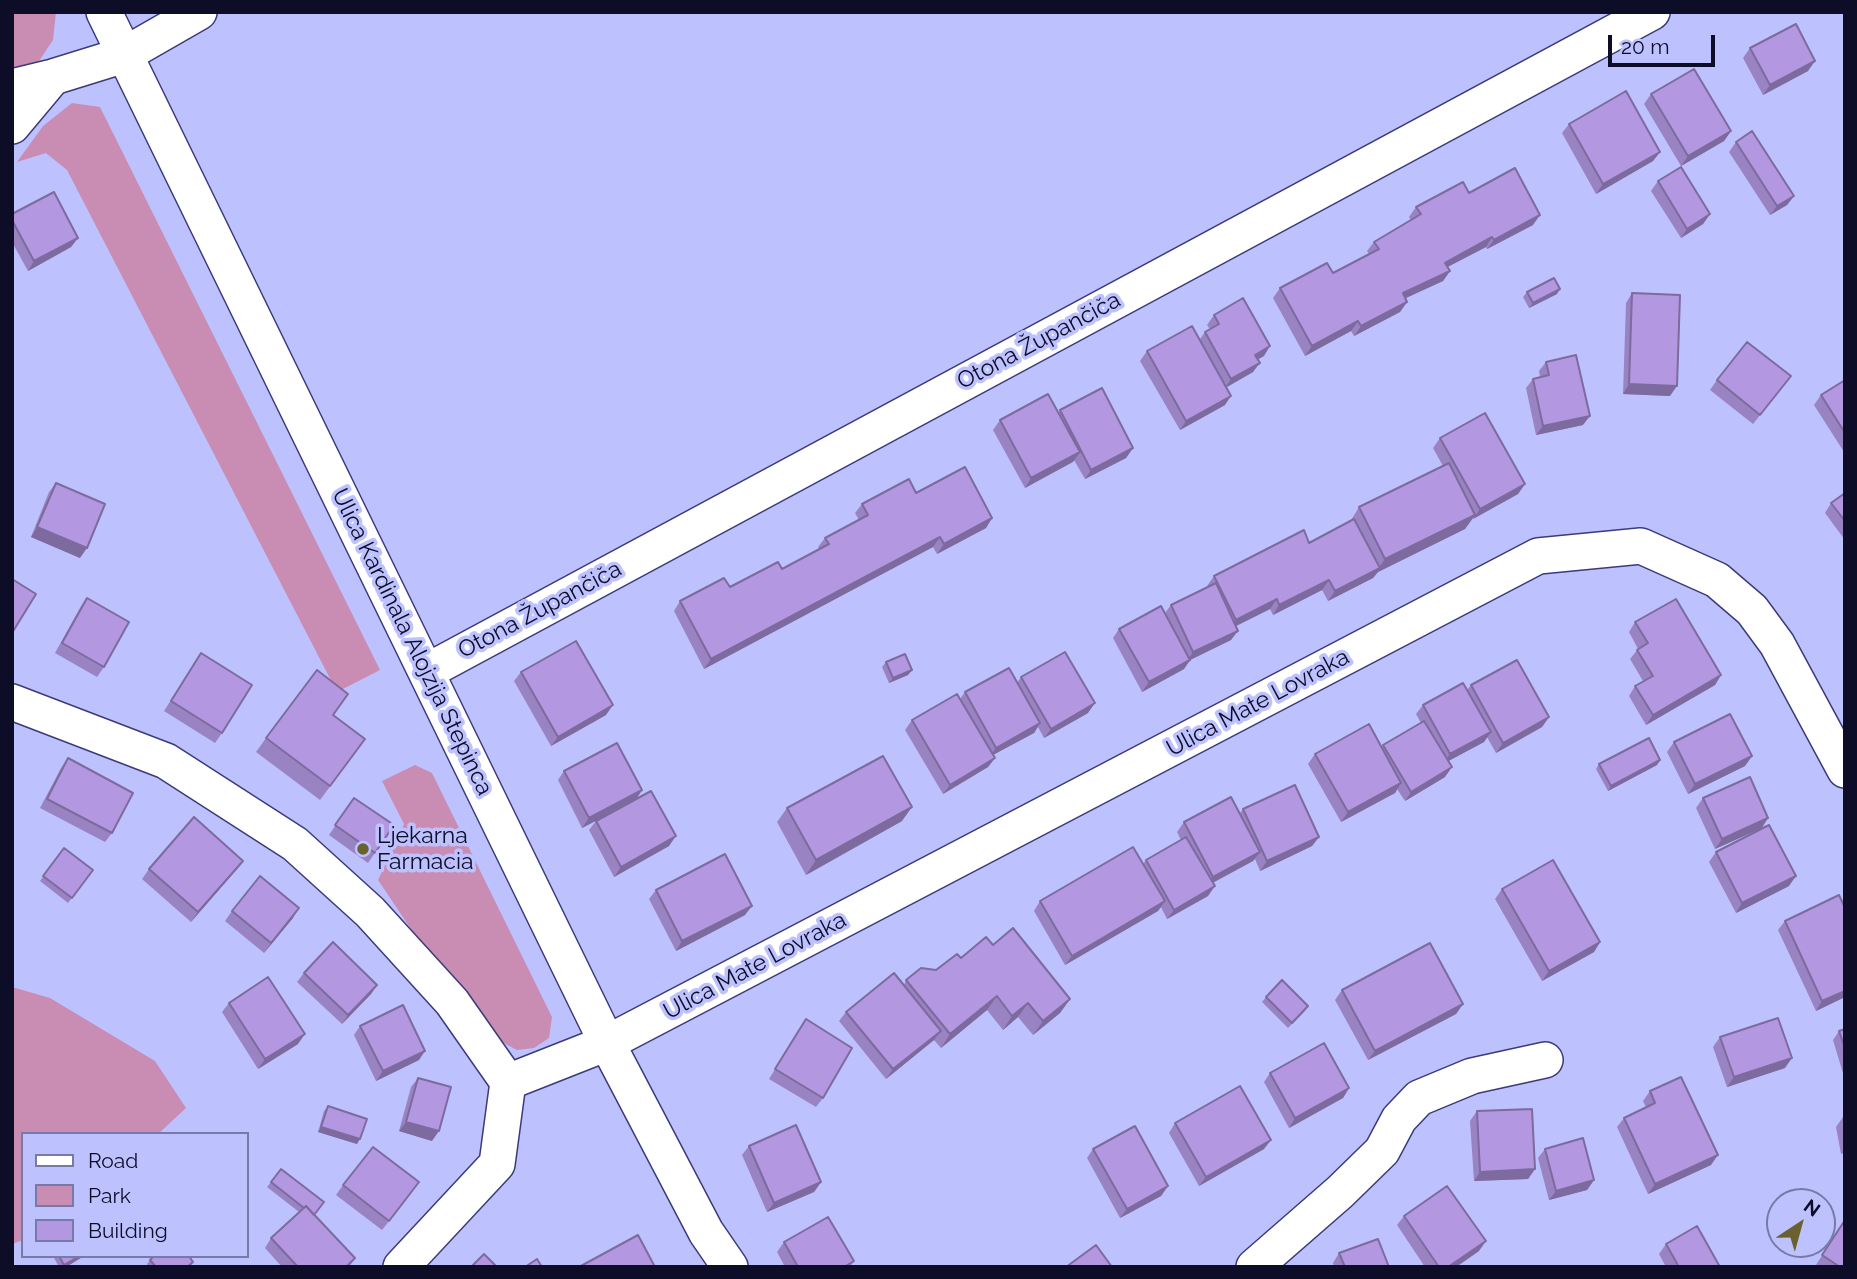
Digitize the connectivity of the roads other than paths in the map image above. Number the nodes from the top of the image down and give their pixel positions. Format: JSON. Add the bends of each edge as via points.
{"nodes":[{"id":1,"x":104,"y":12,"type":"edge"},
{"id":2,"x":199,"y":12,"type":"edge"},
{"id":3,"x":1652,"y":12,"type":"edge"},
{"id":4,"x":124,"y":55,"type":"junction"},
{"id":5,"x":53,"y":77,"type":"junction"},
{"id":6,"x":12,"y":87,"type":"edge"},
{"id":7,"x":12,"y":125,"type":"edge"},
{"id":8,"x":426,"y":672,"type":"junction"},
{"id":9,"x":12,"y":702,"type":"edge"},
{"id":10,"x":1845,"y":770,"type":"edge"},
{"id":11,"x":607,"y":1044,"type":"junction"},
{"id":12,"x":1545,"y":1060,"type":"dead end"},
{"id":13,"x":508,"y":1082,"type":"junction"},
{"id":14,"x":401,"y":1267,"type":"edge"},
{"id":15,"x":730,"y":1267,"type":"edge"},
{"id":16,"x":1255,"y":1267,"type":"edge"}],
"edges":[{"from":1,"to":4,"type":"street","name":"Ulica Kardinala Alojzija Stepinca"},
{"from":2,"to":4,"type":"street"},
{"from":3,"to":8,"type":"street","name":"Otona Župančiča"},
{"from":4,"to":5,"type":"street"},
{"from":4,"to":8,"type":"street","name":"Ulica Kardinala Alojzija Stepinca"},
{"from":5,"to":6,"type":"street"},
{"from":5,"to":7,"type":"street"},
{"from":8,"to":11,"type":"street","name":"Ulica Kardinala Alojzija Stepinca"},
{"from":9,"to":13,"type":"street","via":[[166,761],[295,844],[370,912],[452,1002]]},
{"from":10,"to":11,"type":"street","name":"Ulica Mate Lovraka","via":[[1777,644],[1752,610],[1717,580],[1641,546],[1538,556]]},
{"from":11,"to":13,"type":"street","name":"Ulica Mate Lovraka"},
{"from":11,"to":15,"type":"street","name":"Ulica Kardinala Alojzija Stepinca","via":[[706,1232]]},
{"from":12,"to":16,"type":"street","via":[[1472,1076],[1419,1098],[1399,1119],[1382,1151]]},
{"from":13,"to":14,"type":"street","via":[[497,1164]]}]}
